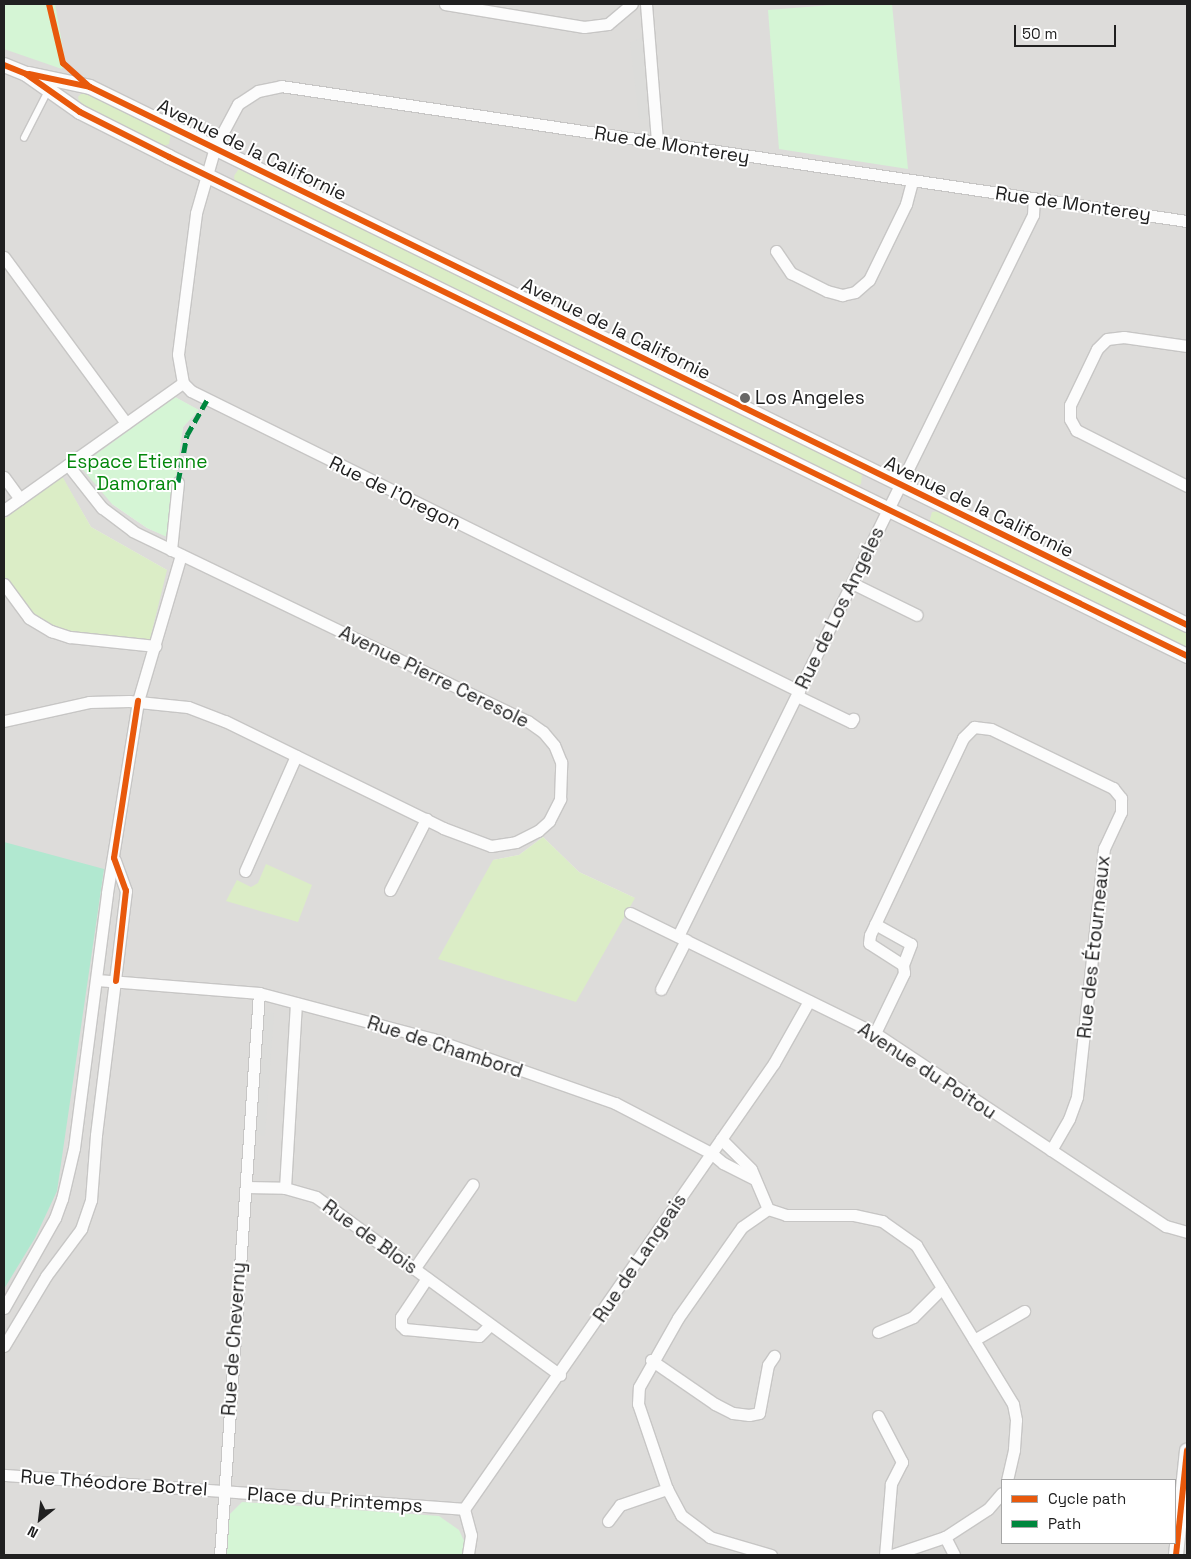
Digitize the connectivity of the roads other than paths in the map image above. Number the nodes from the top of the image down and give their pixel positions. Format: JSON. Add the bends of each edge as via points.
{"nodes":[{"id":1,"x":445,"y":4,"type":"edge"},
{"id":2,"x":632,"y":4,"type":"edge"},
{"id":3,"x":646,"y":4,"type":"edge"},
{"id":4,"x":4,"y":65,"type":"edge"},
{"id":5,"x":52,"y":84,"type":"junction"},
{"id":6,"x":24,"y":138,"type":"dead end"},
{"id":7,"x":657,"y":142,"type":"junction"},
{"id":8,"x":215,"y":147,"type":"junction"},
{"id":9,"x":206,"y":175,"type":"junction"},
{"id":10,"x":912,"y":182,"type":"junction"},
{"id":11,"x":1034,"y":198,"type":"junction"},
{"id":12,"x":1187,"y":221,"type":"edge"},
{"id":13,"x":776,"y":251,"type":"dead end"},
{"id":14,"x":4,"y":257,"type":"edge"},
{"id":15,"x":1187,"y":346,"type":"edge"},
{"id":16,"x":183,"y":383,"type":"junction"},
{"id":17,"x":126,"y":423,"type":"junction"},
{"id":18,"x":68,"y":465,"type":"junction"},
{"id":19,"x":4,"y":477,"type":"edge"},
{"id":20,"x":178,"y":482,"type":"dead end"},
{"id":21,"x":900,"y":485,"type":"junction"},
{"id":22,"x":1187,"y":486,"type":"edge"},
{"id":23,"x":20,"y":499,"type":"junction"},
{"id":24,"x":4,"y":510,"type":"edge"},
{"id":25,"x":889,"y":510,"type":"junction"},
{"id":26,"x":176,"y":553,"type":"junction"},
{"id":27,"x":852,"y":583,"type":"junction"},
{"id":28,"x":4,"y":584,"type":"edge"},
{"id":29,"x":917,"y":615,"type":"dead end"},
{"id":30,"x":1187,"y":625,"type":"edge"},
{"id":31,"x":156,"y":646,"type":"junction"},
{"id":32,"x":1187,"y":656,"type":"edge"},
{"id":33,"x":798,"y":693,"type":"junction"},
{"id":34,"x":138,"y":701,"type":"junction"},
{"id":35,"x":853,"y":719,"type":"dead end"},
{"id":36,"x":4,"y":721,"type":"edge"},
{"id":37,"x":296,"y":756,"type":"junction"},
{"id":38,"x":426,"y":819,"type":"junction"},
{"id":39,"x":114,"y":858,"type":"junction"},
{"id":40,"x":245,"y":871,"type":"dead end"},
{"id":41,"x":390,"y":890,"type":"dead end"},
{"id":42,"x":630,"y":913,"type":"dead end"},
{"id":43,"x":875,"y":924,"type":"junction"},
{"id":44,"x":682,"y":938,"type":"junction"},
{"id":45,"x":903,"y":965,"type":"junction"},
{"id":46,"x":97,"y":980,"type":"junction"},
{"id":47,"x":116,"y":981,"type":"junction"},
{"id":48,"x":661,"y":989,"type":"dead end"},
{"id":49,"x":259,"y":993,"type":"junction"},
{"id":50,"x":809,"y":1002,"type":"junction"},
{"id":51,"x":296,"y":1003,"type":"junction"},
{"id":52,"x":875,"y":1033,"type":"junction"},
{"id":53,"x":721,"y":1139,"type":"junction"},
{"id":54,"x":74,"y":1148,"type":"junction"},
{"id":55,"x":1051,"y":1150,"type":"junction"},
{"id":56,"x":95,"y":1151,"type":"junction"},
{"id":57,"x":711,"y":1153,"type":"junction"},
{"id":58,"x":754,"y":1179,"type":"junction"},
{"id":59,"x":473,"y":1184,"type":"dead end"},
{"id":60,"x":246,"y":1187,"type":"junction"},
{"id":61,"x":285,"y":1188,"type":"junction"},
{"id":62,"x":768,"y":1208,"type":"junction"},
{"id":63,"x":1187,"y":1232,"type":"edge"},
{"id":64,"x":40,"y":1248,"type":"junction"},
{"id":65,"x":57,"y":1259,"type":"junction"},
{"id":66,"x":414,"y":1269,"type":"junction"},
{"id":67,"x":427,"y":1278,"type":"junction"},
{"id":68,"x":942,"y":1288,"type":"junction"},
{"id":69,"x":4,"y":1308,"type":"edge"},
{"id":70,"x":1024,"y":1311,"type":"dead end"},
{"id":71,"x":490,"y":1325,"type":"junction"},
{"id":72,"x":878,"y":1332,"type":"dead end"},
{"id":73,"x":974,"y":1340,"type":"junction"},
{"id":74,"x":4,"y":1346,"type":"edge"},
{"id":75,"x":774,"y":1356,"type":"dead end"},
{"id":76,"x":651,"y":1360,"type":"junction"},
{"id":77,"x":560,"y":1375,"type":"junction"},
{"id":78,"x":878,"y":1416,"type":"dead end"},
{"id":79,"x":1187,"y":1451,"type":"edge"},
{"id":80,"x":4,"y":1475,"type":"edge"},
{"id":81,"x":1007,"y":1479,"type":"edge"},
{"id":82,"x":668,"y":1489,"type":"junction"},
{"id":83,"x":223,"y":1491,"type":"junction"},
{"id":84,"x":1001,"y":1494,"type":"edge"},
{"id":85,"x":464,"y":1509,"type":"junction"},
{"id":86,"x":608,"y":1521,"type":"dead end"},
{"id":87,"x":945,"y":1536,"type":"junction"},
{"id":88,"x":220,"y":1555,"type":"edge"},
{"id":89,"x":468,"y":1555,"type":"edge"},
{"id":90,"x":771,"y":1555,"type":"edge"},
{"id":91,"x":885,"y":1555,"type":"edge"},
{"id":92,"x":892,"y":1555,"type":"edge"},
{"id":93,"x":954,"y":1555,"type":"edge"},
{"id":94,"x":1176,"y":1555,"type":"edge"}],
"edges":[{"from":1,"to":2,"type":"street","via":[[584,28],[608,24]]},
{"from":3,"to":7,"type":"street"},
{"from":4,"to":5,"type":"street","name":"Avenue de la Californie"},
{"from":5,"to":6,"type":"lane"},
{"from":5,"to":8,"type":"street","name":"Avenue de la Californie","via":[[90,87]]},
{"from":5,"to":9,"type":"street","name":"Avenue de la Californie","via":[[80,112]]},
{"from":7,"to":8,"type":"street","name":"Rue de Monterey","via":[[281,86],[258,91],[238,104]]},
{"from":7,"to":10,"type":"street","name":"Rue de Monterey"},
{"from":8,"to":9,"type":"street","name":"Rue de Monterey"},
{"from":8,"to":21,"type":"street","name":"Avenue de la Californie"},
{"from":9,"to":16,"type":"street","via":[[196,213],[178,354]]},
{"from":9,"to":25,"type":"street","name":"Avenue de la Californie"},
{"from":10,"to":11,"type":"street","name":"Rue de Monterey"},
{"from":10,"to":13,"type":"street","via":[[906,204],[869,280],[855,292],[842,295],[791,273]]},
{"from":11,"to":12,"type":"street","name":"Rue de Monterey"},
{"from":11,"to":21,"type":"street","name":"Rue de Los Angeles","via":[[1033,215]]},
{"from":14,"to":17,"type":"street"},
{"from":15,"to":22,"type":"street","via":[[1124,337],[1107,339],[1097,349],[1070,405],[1070,418],[1076,430]]},
{"from":16,"to":17,"type":"street"},
{"from":16,"to":33,"type":"street","name":"Rue de l'Oregon","via":[[201,397],[297,446]]},
{"from":17,"to":18,"type":"street"},
{"from":18,"to":23,"type":"street"},
{"from":18,"to":26,"type":"street","name":"Avenue Pierre Ceresole","via":[[117,521]]},
{"from":19,"to":23,"type":"street"},
{"from":20,"to":26,"type":"street"},
{"from":21,"to":25,"type":"street","name":"Rue de Los Angeles"},
{"from":21,"to":30,"type":"street","name":"Avenue de la Californie"},
{"from":23,"to":24,"type":"street"},
{"from":25,"to":27,"type":"street","name":"Rue de Los Angeles"},
{"from":25,"to":32,"type":"street","name":"Avenue de la Californie"},
{"from":26,"to":31,"type":"street"},
{"from":26,"to":38,"type":"street","name":"Avenue Pierre Ceresole","via":[[527,721],[554,745],[561,762],[560,800],[549,820],[538,831],[516,842],[490,846]]},
{"from":27,"to":29,"type":"street"},
{"from":27,"to":33,"type":"street","name":"Rue de Los Angeles"},
{"from":28,"to":31,"type":"street","via":[[29,618],[51,631],[70,637]]},
{"from":31,"to":34,"type":"street"},
{"from":33,"to":35,"type":"street","name":"Rue de l'Oregon","via":[[851,722]]},
{"from":33,"to":44,"type":"street","name":"Rue de Los Angeles"},
{"from":34,"to":36,"type":"street","name":"Avenue Pierre Ceresole","via":[[69,704]]},
{"from":34,"to":37,"type":"street","name":"Avenue Pierre Ceresole","via":[[188,707]]},
{"from":34,"to":39,"type":"street"},
{"from":37,"to":38,"type":"street","name":"Avenue Pierre Ceresole"},
{"from":37,"to":40,"type":"street"},
{"from":38,"to":41,"type":"street"},
{"from":39,"to":46,"type":"street"},
{"from":39,"to":47,"type":"street","via":[[126,891]]},
{"from":42,"to":44,"type":"street","name":"Avenue du Poitou"},
{"from":43,"to":45,"type":"street","name":"Rue des Étourneaux","via":[[869,943]]},
{"from":43,"to":45,"type":"street","via":[[911,944]]},
{"from":43,"to":55,"type":"street","name":"Rue des Étourneaux","via":[[963,738],[974,727],[991,729],[1105,784],[1121,798],[1121,812],[1104,848],[1077,1098],[1069,1120]]},
{"from":44,"to":48,"type":"street","name":"Rue de Los Angeles"},
{"from":44,"to":50,"type":"street","name":"Avenue du Poitou"},
{"from":45,"to":52,"type":"street","via":[[904,973]]},
{"from":46,"to":47,"type":"street","name":"Rue de Chambord"},
{"from":46,"to":54,"type":"street"},
{"from":47,"to":49,"type":"street","name":"Rue de Chambord"},
{"from":47,"to":56,"type":"street"},
{"from":49,"to":51,"type":"street","name":"Rue de Chambord"},
{"from":49,"to":60,"type":"street","name":"Rue de Cheverny"},
{"from":50,"to":52,"type":"street","name":"Avenue du Poitou"},
{"from":50,"to":53,"type":"street","name":"Rue de Langeais","via":[[774,1062]]},
{"from":51,"to":57,"type":"street","name":"Rue de Chambord","via":[[433,1039],[615,1103]]},
{"from":51,"to":61,"type":"street"},
{"from":52,"to":55,"type":"street","name":"Avenue du Poitou"},
{"from":53,"to":57,"type":"street","name":"Rue de Langeais"},
{"from":53,"to":58,"type":"street","via":[[751,1169]]},
{"from":54,"to":56,"type":"street"},
{"from":54,"to":64,"type":"street","via":[[62,1199]]},
{"from":55,"to":63,"type":"street","name":"Avenue du Poitou","via":[[1166,1226]]},
{"from":56,"to":65,"type":"street","via":[[88,1212],[81,1229]]},
{"from":57,"to":58,"type":"street","name":"Rue de Chambord"},
{"from":57,"to":77,"type":"street","name":"Rue de Langeais"},
{"from":58,"to":62,"type":"street"},
{"from":59,"to":66,"type":"street"},
{"from":60,"to":61,"type":"street"},
{"from":60,"to":83,"type":"street","name":"Rue de Cheverny"},
{"from":61,"to":66,"type":"street","name":"Rue de Blois","via":[[316,1197]]},
{"from":62,"to":68,"type":"street","via":[[786,1215],[854,1215],[882,1221],[916,1245]]},
{"from":62,"to":76,"type":"street","via":[[742,1227]]},
{"from":64,"to":65,"type":"street"},
{"from":64,"to":69,"type":"street"},
{"from":65,"to":74,"type":"street"},
{"from":66,"to":67,"type":"street","name":"Rue de Blois"},
{"from":67,"to":71,"type":"street","name":"Rue de Blois"},
{"from":67,"to":71,"type":"street","name":"Rue de Blois","via":[[401,1317],[401,1326],[411,1330],[479,1336]]},
{"from":68,"to":72,"type":"street","via":[[913,1317]]},
{"from":68,"to":73,"type":"street"},
{"from":70,"to":73,"type":"street"},
{"from":71,"to":77,"type":"street","name":"Rue de Blois"},
{"from":73,"to":81,"type":"street","via":[[1013,1404],[1016,1420],[1014,1450]]},
{"from":75,"to":76,"type":"street","via":[[768,1365],[759,1413],[748,1415],[733,1413],[715,1404]]},
{"from":76,"to":82,"type":"street","via":[[638,1387],[638,1404]]},
{"from":77,"to":85,"type":"street","name":"Rue de Langeais"},
{"from":78,"to":91,"type":"street","via":[[902,1462],[891,1484]]},
{"from":79,"to":94,"type":"street"},
{"from":80,"to":83,"type":"street","name":"Rue Théodore Botrel"},
{"from":82,"to":86,"type":"street","via":[[620,1505]]},
{"from":82,"to":90,"type":"street","via":[[681,1514],[697,1529],[725,1544]]},
{"from":83,"to":85,"type":"street","name":"Place du Printemps"},
{"from":83,"to":88,"type":"street","name":"Place du Printemps"},
{"from":84,"to":87,"type":"street","via":[[988,1510]]},
{"from":85,"to":89,"type":"street","via":[[471,1535]]},
{"from":87,"to":92,"type":"street"},
{"from":87,"to":93,"type":"street"}]}
